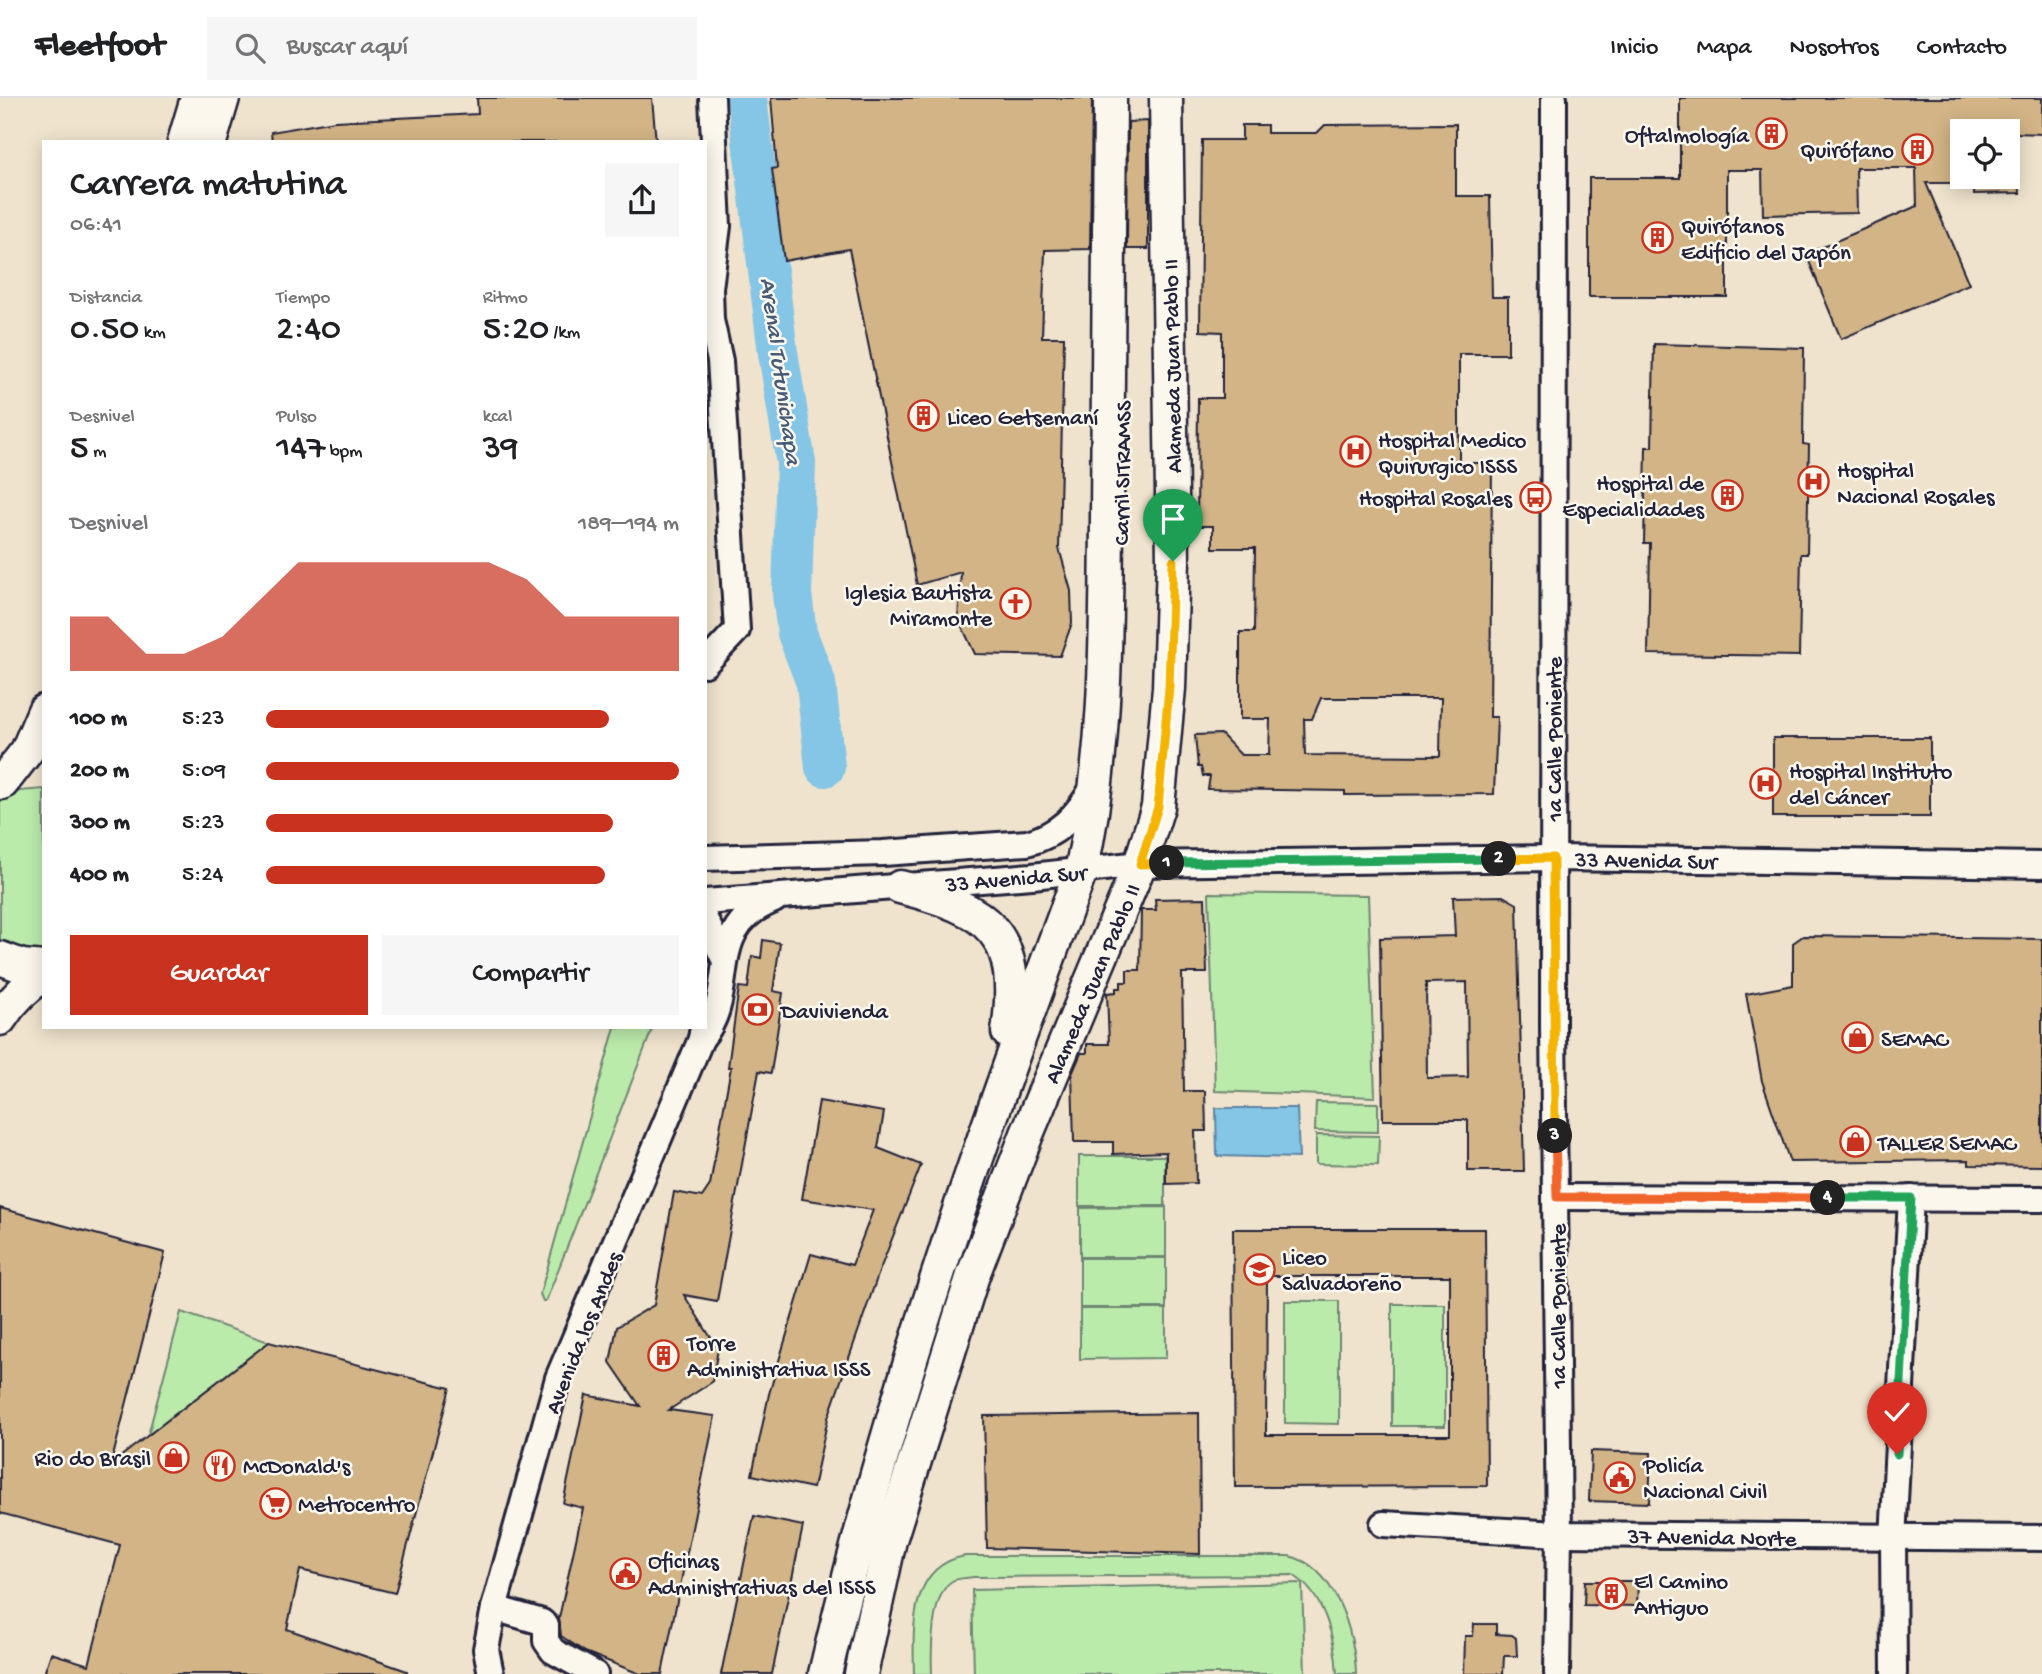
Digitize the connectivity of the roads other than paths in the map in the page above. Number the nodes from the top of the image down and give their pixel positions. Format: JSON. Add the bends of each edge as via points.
{"nodes":[{"id":1,"x":197,"y":98,"type":"edge"},
{"id":2,"x":223,"y":98,"type":"edge"},
{"id":3,"x":712,"y":98,"type":"edge"},
{"id":4,"x":1110,"y":98,"type":"edge"},
{"id":5,"x":1124,"y":98,"type":"edge"},
{"id":6,"x":1150,"y":98,"type":"edge"},
{"id":7,"x":1166,"y":98,"type":"edge"},
{"id":8,"x":1554,"y":98,"type":"edge"},
{"id":9,"x":185,"y":140,"type":"edge"},
{"id":10,"x":211,"y":140,"type":"edge"},
{"id":11,"x":708,"y":321,"type":"edge"},
{"id":12,"x":707,"y":662,"type":"edge"},
{"id":13,"x":42,"y":716,"type":"edge"},
{"id":14,"x":42,"y":775,"type":"edge"},
{"id":15,"x":1097,"y":780,"type":"junction"},
{"id":16,"x":1,"y":784,"type":"edge"},
{"id":17,"x":1085,"y":856,"type":"junction"},
{"id":18,"x":1553,"y":858,"type":"junction"},
{"id":19,"x":707,"y":859,"type":"edge"},
{"id":20,"x":1140,"y":864,"type":"junction"},
{"id":21,"x":2042,"y":865,"type":"edge"},
{"id":22,"x":900,"y":887,"type":"junction"},
{"id":23,"x":784,"y":896,"type":"junction"},
{"id":24,"x":707,"y":902,"type":"edge"},
{"id":25,"x":707,"y":928,"type":"edge"},
{"id":26,"x":0,"y":958,"type":"edge"},
{"id":27,"x":715,"y":962,"type":"edge"},
{"id":28,"x":42,"y":968,"type":"edge"},
{"id":29,"x":42,"y":976,"type":"edge"},
{"id":30,"x":707,"y":1002,"type":"edge"},
{"id":31,"x":0,"y":1019,"type":"edge"},
{"id":32,"x":702,"y":1033,"type":"edge"},
{"id":33,"x":1002,"y":1083,"type":"junction"},
{"id":34,"x":1557,"y":1197,"type":"junction"},
{"id":35,"x":1911,"y":1198,"type":"junction"},
{"id":36,"x":2042,"y":1199,"type":"edge"},
{"id":37,"x":1383,"y":1524,"type":"dead end"},
{"id":38,"x":1559,"y":1534,"type":"junction"},
{"id":39,"x":2042,"y":1538,"type":"edge"},
{"id":40,"x":1893,"y":1539,"type":"junction"},
{"id":41,"x":494,"y":1608,"type":"junction"},
{"id":42,"x":491,"y":1674,"type":"edge"},
{"id":43,"x":595,"y":1674,"type":"edge"},
{"id":44,"x":825,"y":1674,"type":"edge"},
{"id":45,"x":861,"y":1674,"type":"edge"},
{"id":46,"x":1557,"y":1674,"type":"edge"},
{"id":47,"x":1894,"y":1674,"type":"edge"}],
"edges":[{"from":1,"to":9,"type":"main road"},
{"from":2,"to":10,"type":"main road"},
{"from":3,"to":11,"type":"street","via":[[718,204]]},
{"from":4,"to":15,"type":"main road","name":"Alameda Juan Pablo II","via":[[1107,577]]},
{"from":5,"to":17,"type":"main road","name":"Carril SITRAMSS","via":[[1118,681],[1106,811]]},
{"from":6,"to":20,"type":"main road","name":"Carril SITRAMSS","via":[[1157,199],[1159,443],[1151,783]]},
{"from":7,"to":20,"type":"main road","name":"Alameda Juan Pablo II","via":[[1174,497],[1169,688],[1158,807]]},
{"from":8,"to":18,"type":"street","name":"1a Calle Poniente"},
{"from":11,"to":12,"type":"street","via":[[720,361],[737,630]]},
{"from":13,"to":16,"type":"main road","via":[[27,751]]},
{"from":14,"to":16,"type":"main road"},
{"from":15,"to":17,"type":"main road","name":"Alameda Juan Pablo II"},
{"from":15,"to":19,"type":"street","name":"33 Avenida Sur","via":[[1083,806],[1068,821],[1047,838],[1027,843]]},
{"from":17,"to":20,"type":"street","name":"33 Avenida Sur"},
{"from":17,"to":22,"type":"street","name":"33 Avenida Sur"},
{"from":17,"to":33,"type":"main road","name":"Alameda Juan Pablo II"},
{"from":18,"to":20,"type":"street","name":"33 Avenida Sur"},
{"from":18,"to":21,"type":"street","name":"33 Avenida Sur"},
{"from":18,"to":34,"type":"street","name":"1a Calle Poniente"},
{"from":20,"to":45,"type":"main road","name":"Alameda Juan Pablo II","via":[[973,1275],[890,1540]]},
{"from":22,"to":23,"type":"street","name":"33 Avenida Sur"},
{"from":22,"to":33,"type":"main road","via":[[962,905],[984,920],[1003,946],[1013,986]]},
{"from":23,"to":24,"type":"street","name":"33 Avenida Sur"},
{"from":23,"to":27,"type":"street","name":"Avenida los Andes","via":[[756,907],[738,924]]},
{"from":25,"to":27,"type":"street"},
{"from":26,"to":28,"type":"main road"},
{"from":27,"to":30,"type":"street","name":"Avenida los Andes"},
{"from":27,"to":32,"type":"street","name":"Avenida los Andes","via":[[714,1024]]},
{"from":29,"to":31,"type":"main road","via":[[11,1002]]},
{"from":32,"to":41,"type":"street","name":"Avenida los Andes","via":[[558,1378]]},
{"from":33,"to":44,"type":"main road","name":"Alameda Juan Pablo II","via":[[875,1480]]},
{"from":34,"to":35,"type":"street"},
{"from":34,"to":38,"type":"street","name":"1a Calle Poniente"},
{"from":35,"to":36,"type":"street"},
{"from":35,"to":40,"type":"street"},
{"from":37,"to":38,"type":"street","name":"37 Avenida Norte"},
{"from":38,"to":40,"type":"street","name":"37 Avenida Norte"},
{"from":38,"to":46,"type":"street","name":"1a Calle Poniente"},
{"from":39,"to":40,"type":"street","name":"37 Avenida Norte"},
{"from":40,"to":47,"type":"street"},
{"from":41,"to":42,"type":"street","name":"Avenida los Andes","via":[[486,1649]]},
{"from":41,"to":43,"type":"street","via":[[541,1622],[553,1651]]}]}
